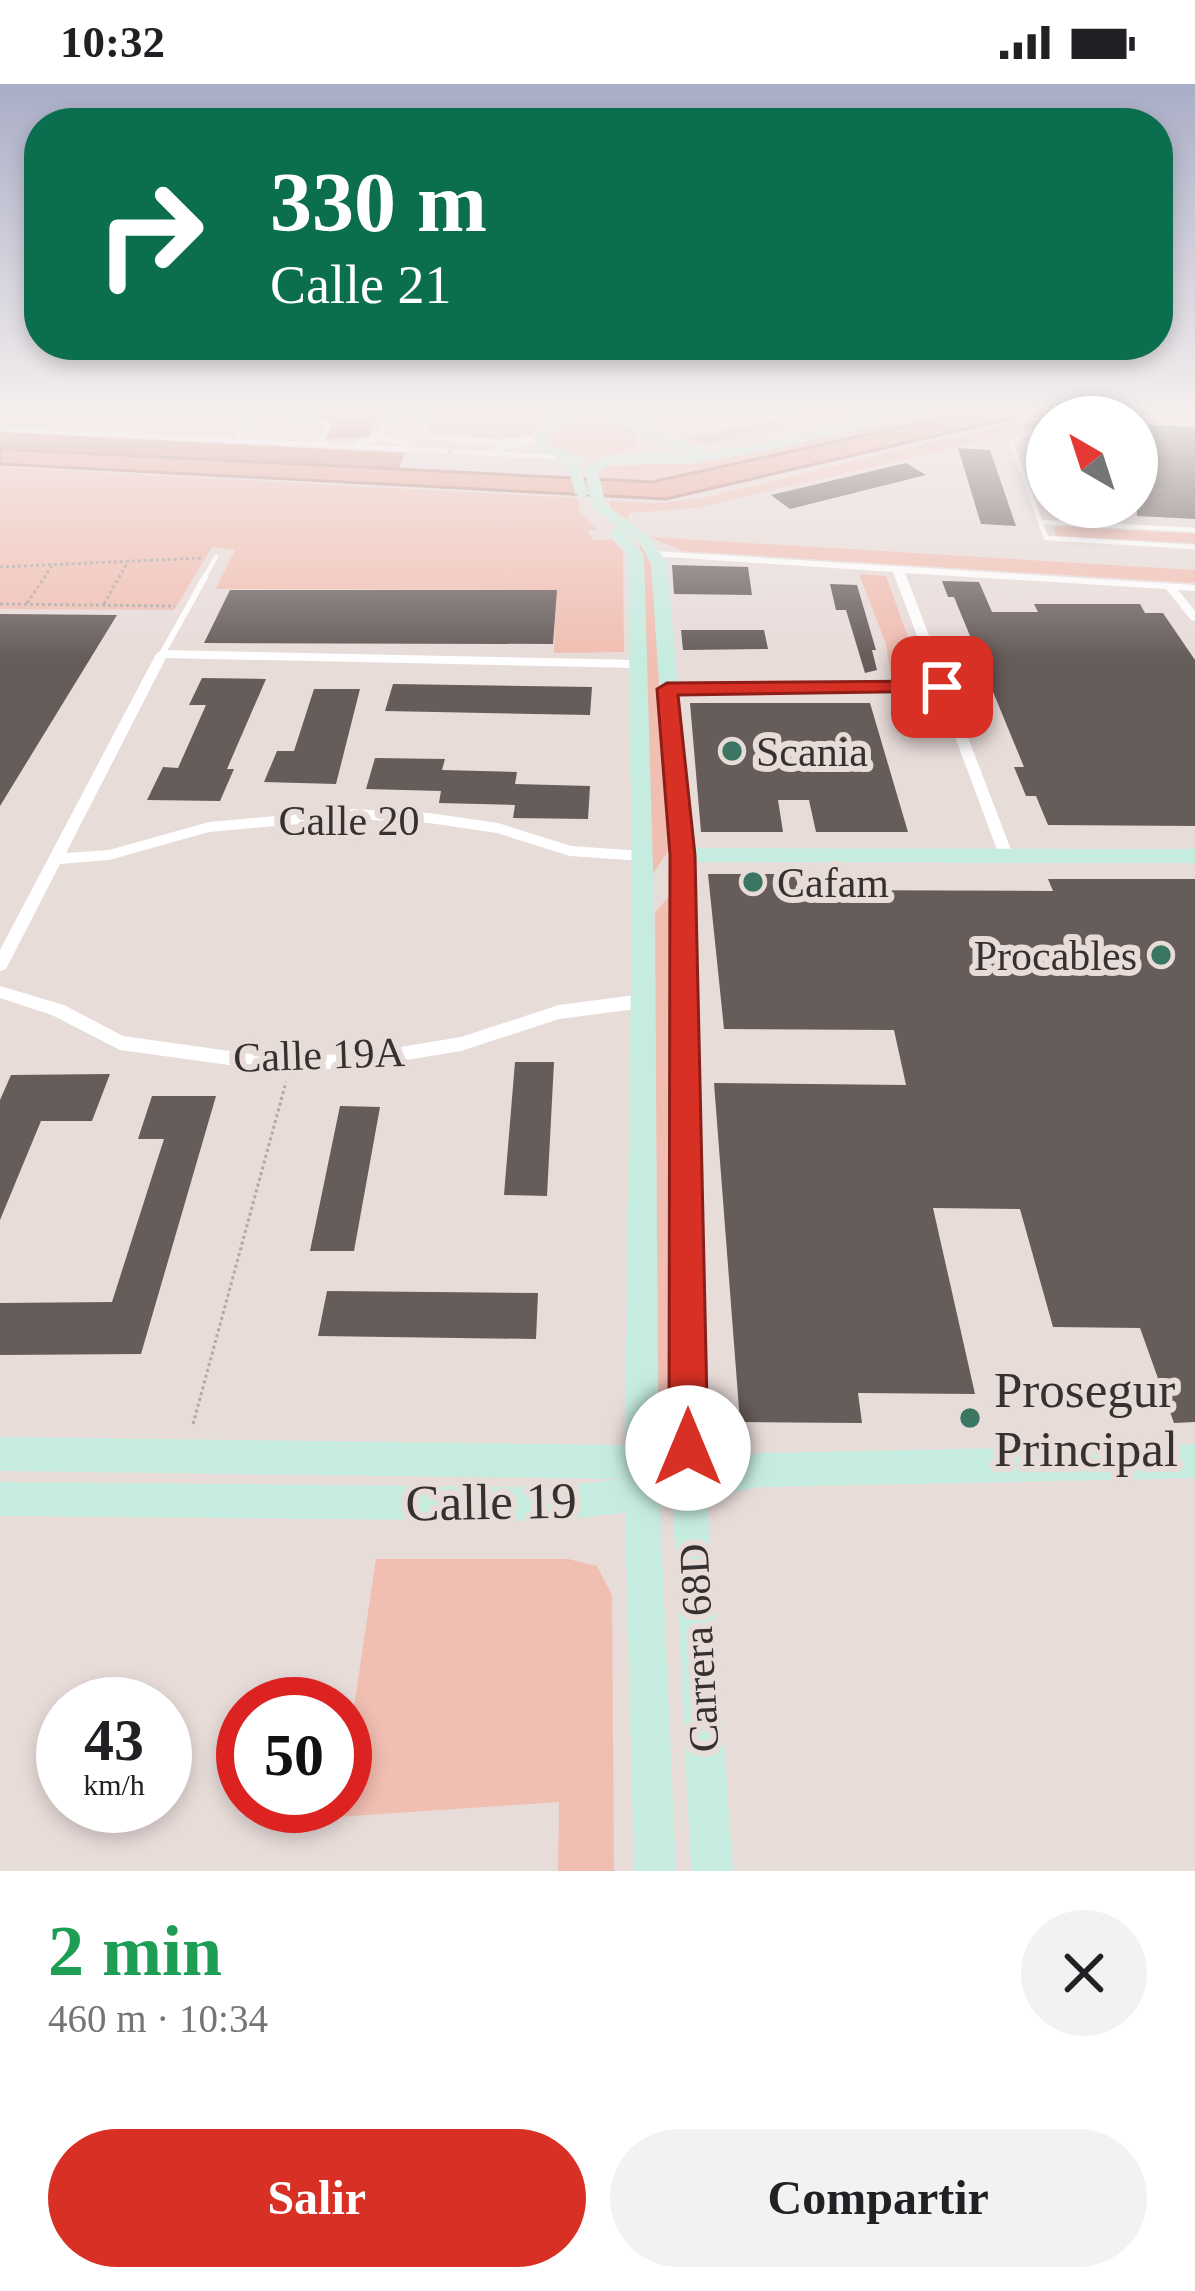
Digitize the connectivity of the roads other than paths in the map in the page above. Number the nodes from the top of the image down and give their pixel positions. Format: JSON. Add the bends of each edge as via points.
{"nodes":[{"id":1,"x":588,"y":492,"type":"edge"},
{"id":2,"x":590,"y":500,"type":"junction"},
{"id":3,"x":1042,"y":528,"type":"edge"},
{"id":4,"x":1156,"y":528,"type":"edge"},
{"id":5,"x":1195,"y":530,"type":"edge"},
{"id":6,"x":1195,"y":547,"type":"edge"},
{"id":7,"x":656,"y":554,"type":"junction"},
{"id":8,"x":216,"y":557,"type":"road end"},
{"id":9,"x":898,"y":570,"type":"junction"},
{"id":10,"x":1170,"y":586,"type":"junction"},
{"id":11,"x":1195,"y":588,"type":"edge"},
{"id":12,"x":1195,"y":618,"type":"edge"},
{"id":13,"x":162,"y":654,"type":"junction"},
{"id":14,"x":637,"y":664,"type":"junction"},
{"id":15,"x":942,"y":687,"type":"junction"},
{"id":16,"x":667,"y":689,"type":"junction"},
{"id":17,"x":682,"y":855,"type":"junction"},
{"id":18,"x":1006,"y":855,"type":"junction"},
{"id":19,"x":642,"y":856,"type":"junction"},
{"id":20,"x":1195,"y":856,"type":"edge"},
{"id":21,"x":56,"y":859,"type":"junction"},
{"id":22,"x":643,"y":903,"type":"junction"},
{"id":23,"x":3,"y":954,"type":"edge"},
{"id":24,"x":0,"y":992,"type":"edge"},
{"id":25,"x":643,"y":1000,"type":"junction"},
{"id":26,"x":0,"y":1454,"type":"edge"},
{"id":27,"x":1195,"y":1461,"type":"edge"},
{"id":28,"x":642,"y":1477,"type":"junction"},
{"id":29,"x":689,"y":1482,"type":"junction"},
{"id":30,"x":0,"y":1499,"type":"edge"},
{"id":31,"x":655,"y":1871,"type":"edge"},
{"id":32,"x":712,"y":1871,"type":"edge"}],
"edges":[{"from":1,"to":2,"type":"main road"},
{"from":2,"to":7,"type":"main road"},
{"from":2,"to":14,"type":"main road","name":"Carrera 68D","via":[[592,515],[635,555]]},
{"from":3,"to":6,"type":"lane","via":[[1046,538]]},
{"from":4,"to":5,"type":"lane"},
{"from":7,"to":9,"type":"street"},
{"from":7,"to":16,"type":"main road","name":"Carrera 68D"},
{"from":8,"to":13,"type":"lane"},
{"from":9,"to":10,"type":"street"},
{"from":9,"to":15,"type":"street"},
{"from":10,"to":11,"type":"street"},
{"from":10,"to":12,"type":"street"},
{"from":13,"to":14,"type":"street"},
{"from":13,"to":21,"type":"street"},
{"from":14,"to":19,"type":"main road","name":"Carrera 68D"},
{"from":15,"to":16,"type":"street"},
{"from":15,"to":18,"type":"street"},
{"from":16,"to":17,"type":"main road","name":"Carrera 68D"},
{"from":17,"to":18,"type":"main road"},
{"from":17,"to":22,"type":"main road"},
{"from":17,"to":29,"type":"main road","name":"Carrera 68D"},
{"from":18,"to":20,"type":"main road"},
{"from":19,"to":21,"type":"street","name":"Calle 20","via":[[570,851],[498,828],[353,814],[209,827],[110,855]]},
{"from":19,"to":22,"type":"main road","name":"Carrera 68D"},
{"from":21,"to":23,"type":"street"},
{"from":22,"to":25,"type":"main road","name":"Carrera 68D"},
{"from":24,"to":25,"type":"street","name":"Calle 19A","via":[[121,1043],[280,1065],[460,1044],[559,1012]]},
{"from":25,"to":28,"type":"main road","name":"Carrera 68D"},
{"from":26,"to":28,"type":"main road","name":"Calle 19"},
{"from":27,"to":29,"type":"main road","name":"Calle 19","via":[[792,1468]]},
{"from":28,"to":29,"type":"main road","name":"Calle 19"},
{"from":28,"to":30,"type":"main road","name":"Calle 19","via":[[548,1504]]},
{"from":28,"to":31,"type":"main road","name":"Carrera 68D"},
{"from":29,"to":32,"type":"main road","name":"Carrera 68D"}]}
